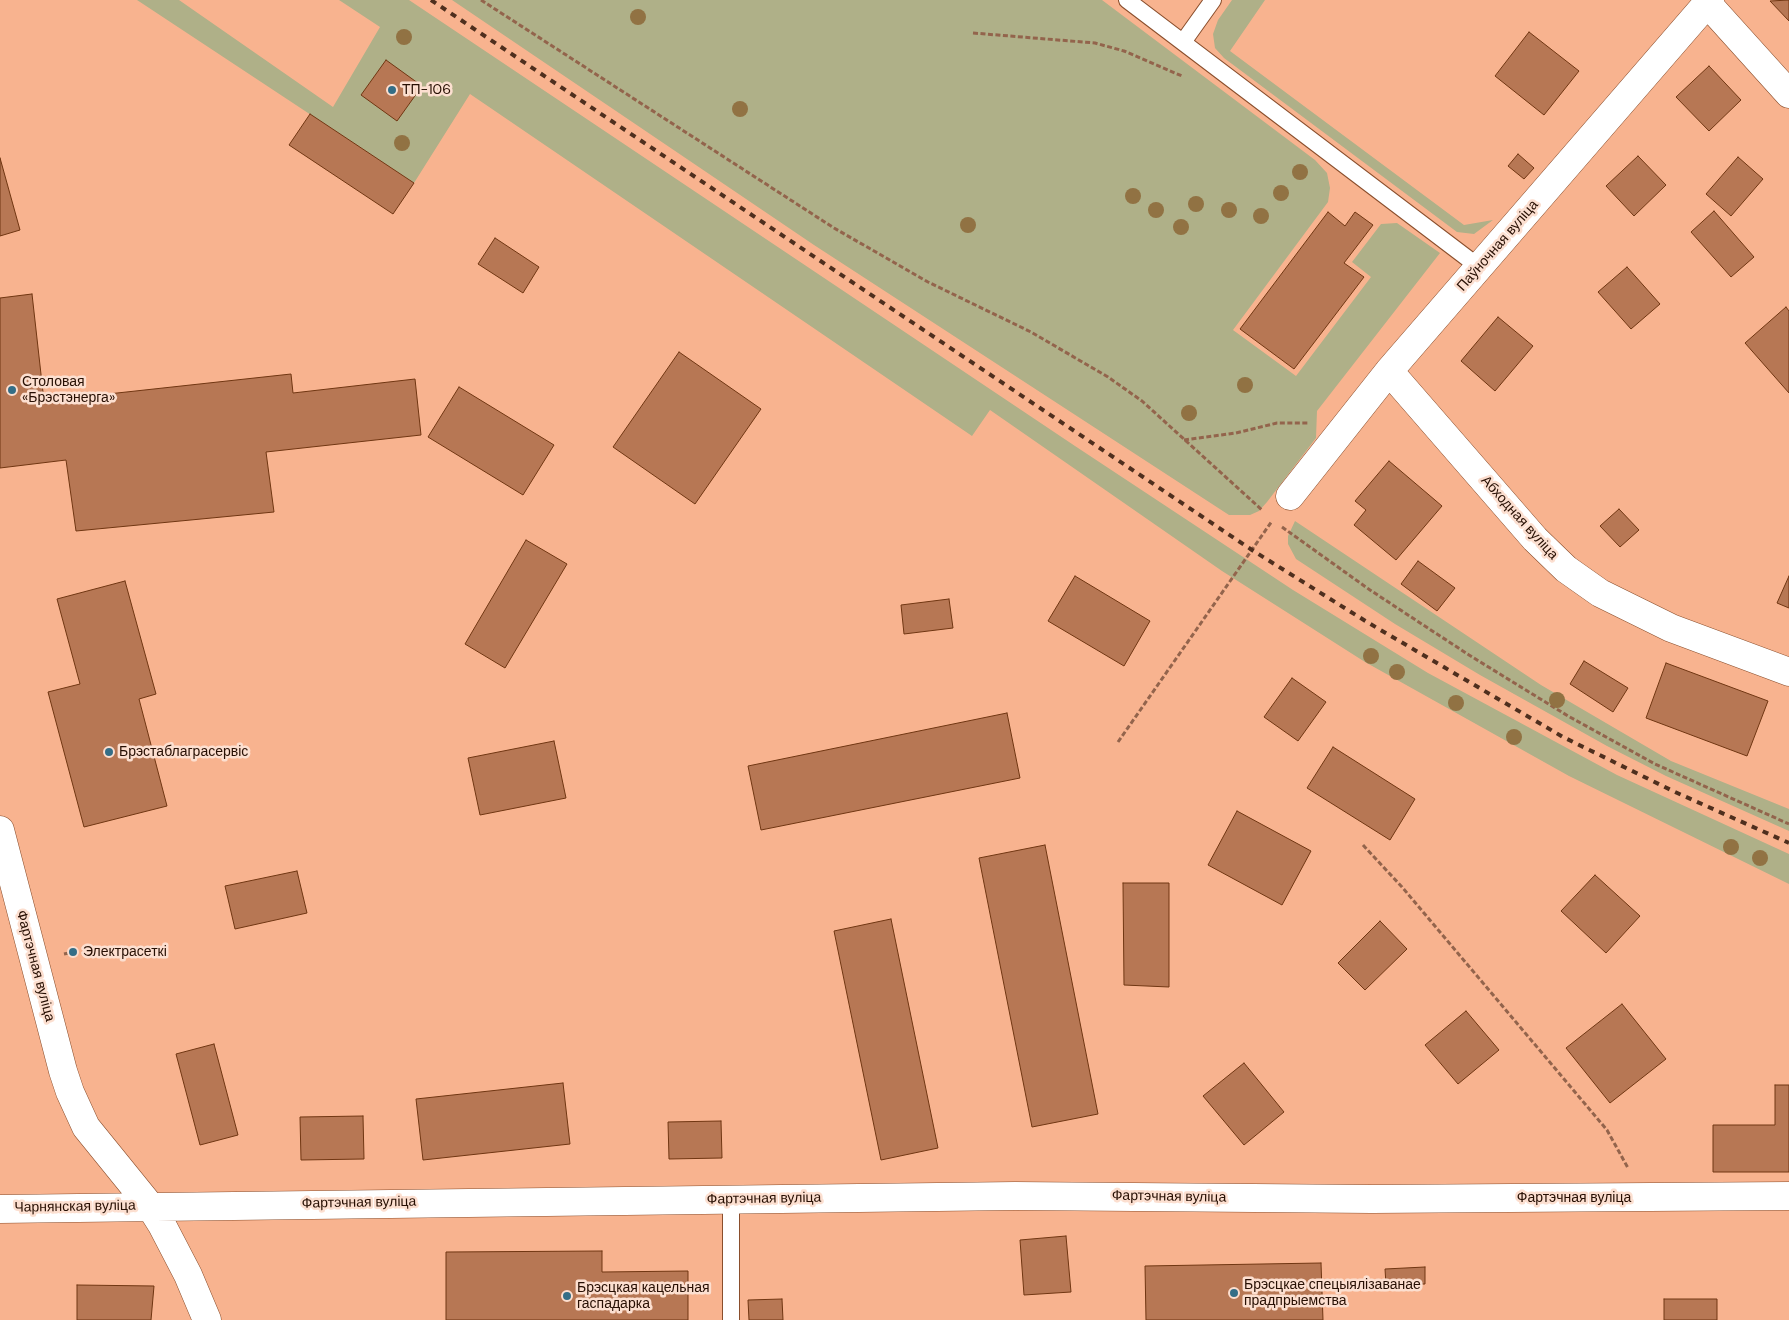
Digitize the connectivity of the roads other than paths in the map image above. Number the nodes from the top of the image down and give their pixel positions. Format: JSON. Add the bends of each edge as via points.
{"nodes":[{"id":1,"x":1127,"y":0,"type":"edge"},
{"id":2,"x":1213,"y":0,"type":"edge"},
{"id":3,"x":1709,"y":2,"type":"edge"},
{"id":4,"x":1183,"y":42,"type":"junction"},
{"id":5,"x":1789,"y":94,"type":"edge"},
{"id":6,"x":1480,"y":266,"type":"junction"},
{"id":7,"x":1389,"y":371,"type":"junction"},
{"id":8,"x":1290,"y":496,"type":"dead end"},
{"id":9,"x":1789,"y":672,"type":"edge"},
{"id":10,"x":0,"y":830,"type":"edge"},
{"id":11,"x":1789,"y":1196,"type":"edge"},
{"id":12,"x":731,"y":1199,"type":"junction"},
{"id":13,"x":150,"y":1206,"type":"junction"},
{"id":14,"x":0,"y":1209,"type":"edge"},
{"id":15,"x":207,"y":1320,"type":"edge"},
{"id":16,"x":731,"y":1320,"type":"edge"}],
"edges":[{"from":1,"to":4,"type":"lane"},
{"from":2,"to":4,"type":"lane"},
{"from":3,"to":5,"type":"street"},
{"from":3,"to":6,"type":"street","name":"Паўночная вуліца"},
{"from":4,"to":6,"type":"lane"},
{"from":6,"to":7,"type":"street","name":"Паўночная вуліца"},
{"from":7,"to":8,"type":"street","name":"Паўночная вуліца"},
{"from":7,"to":9,"type":"street","name":"Абходная вуліца","via":[[1535,539],[1566,569],[1600,593],[1657,621]]},
{"from":10,"to":13,"type":"street","name":"Фартэчная вуліца","via":[[70,1092],[86,1127]]},
{"from":11,"to":12,"type":"street","name":"Фартэчная вуліца"},
{"from":12,"to":13,"type":"street","name":"Фартэчная вуліца"},
{"from":12,"to":16,"type":"lane"},
{"from":13,"to":14,"type":"street","name":"Чарнянская вуліца"},
{"from":13,"to":15,"type":"street","via":[[188,1275]]}]}
